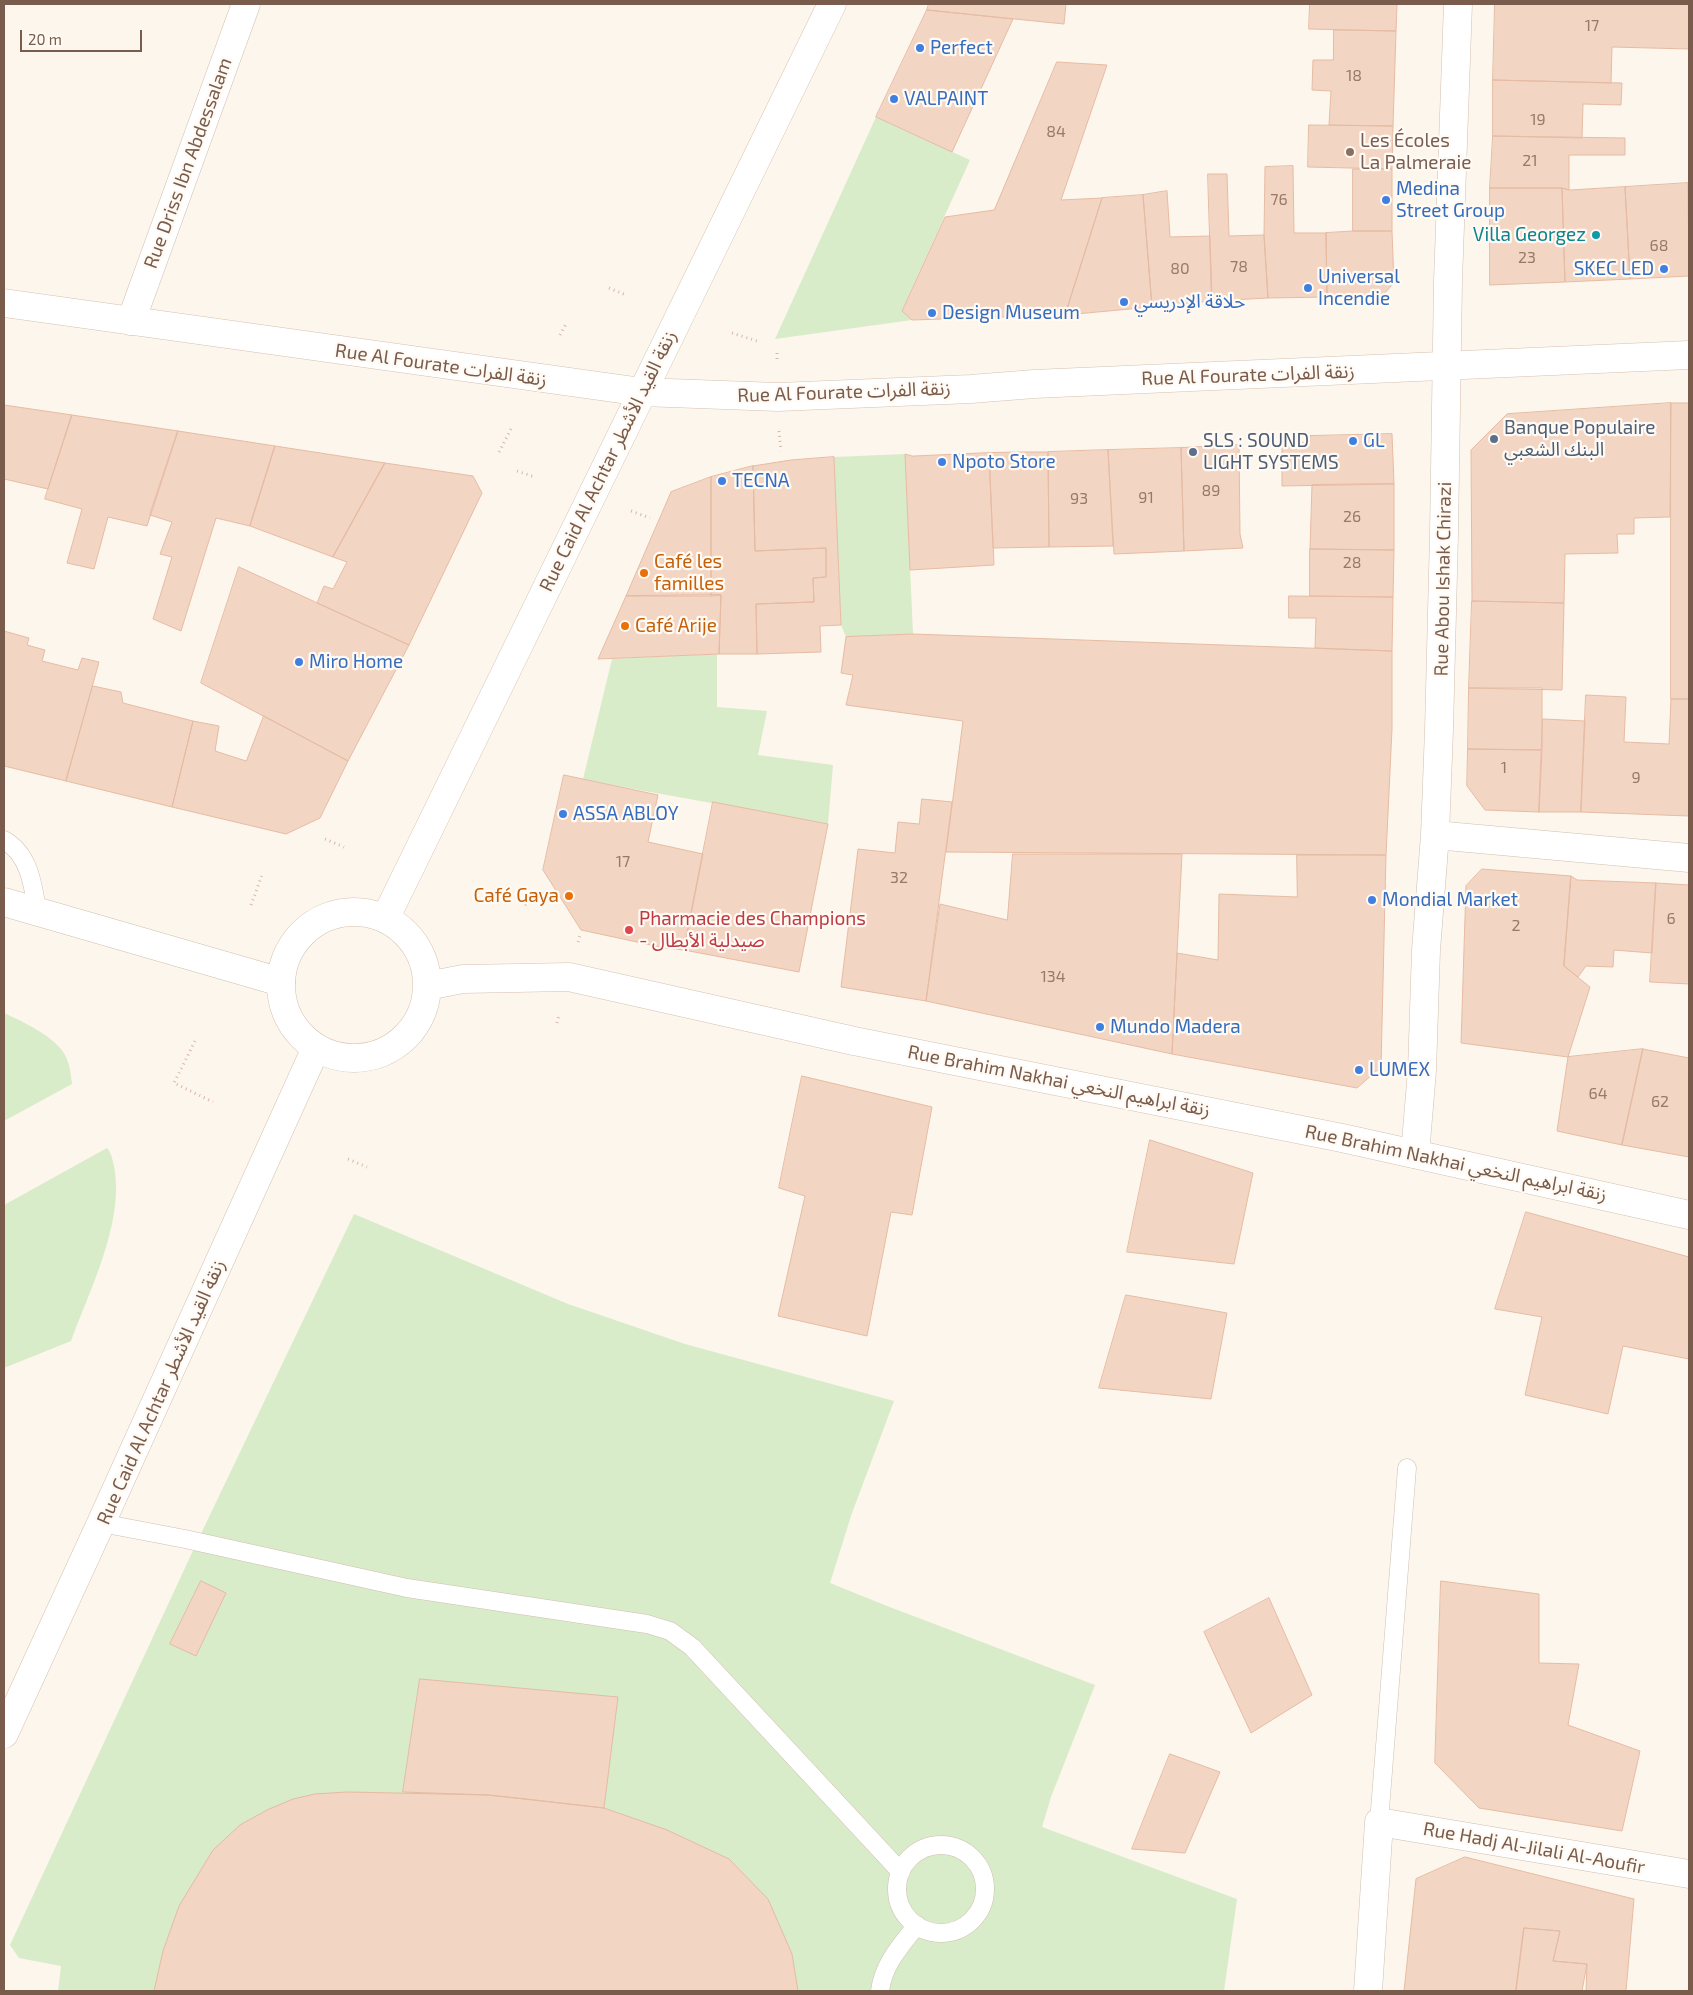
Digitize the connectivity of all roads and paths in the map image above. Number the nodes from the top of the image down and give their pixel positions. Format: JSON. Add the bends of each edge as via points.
{"nodes":[{"id":1,"x":246,"y":4,"type":"edge"},
{"id":2,"x":832,"y":4,"type":"edge"},
{"id":3,"x":1458,"y":4,"type":"edge"},
{"id":4,"x":609,"y":288,"type":"dead end"},
{"id":5,"x":626,"y":294,"type":"dead end"},
{"id":6,"x":4,"y":303,"type":"edge"},
{"id":7,"x":131,"y":321,"type":"junction"},
{"id":8,"x":567,"y":322,"type":"dead end"},
{"id":9,"x":732,"y":332,"type":"dead end"},
{"id":10,"x":560,"y":335,"type":"dead end"},
{"id":11,"x":757,"y":341,"type":"dead end"},
{"id":12,"x":1689,"y":356,"type":"edge"},
{"id":13,"x":1448,"y":365,"type":"junction"},
{"id":14,"x":642,"y":392,"type":"junction"},
{"id":15,"x":511,"y":429,"type":"dead end"},
{"id":16,"x":779,"y":431,"type":"dead end"},
{"id":17,"x":781,"y":450,"type":"dead end"},
{"id":18,"x":499,"y":452,"type":"dead end"},
{"id":19,"x":517,"y":471,"type":"dead end"},
{"id":20,"x":535,"y":477,"type":"dead end"},
{"id":21,"x":631,"y":511,"type":"dead end"},
{"id":22,"x":650,"y":518,"type":"dead end"},
{"id":23,"x":1435,"y":835,"type":"junction"},
{"id":24,"x":325,"y":839,"type":"dead end"},
{"id":25,"x":4,"y":840,"type":"edge"},
{"id":26,"x":344,"y":846,"type":"dead end"},
{"id":27,"x":1689,"y":858,"type":"edge"},
{"id":28,"x":262,"y":875,"type":"dead end"},
{"id":29,"x":536,"y":897,"type":"dead end"},
{"id":30,"x":4,"y":902,"type":"edge"},
{"id":31,"x":251,"y":905,"type":"dead end"},
{"id":32,"x":525,"y":905,"type":"dead end"},
{"id":33,"x":37,"y":910,"type":"junction"},
{"id":34,"x":385,"y":919,"type":"junction"},
{"id":35,"x":580,"y":935,"type":"dead end"},
{"id":36,"x":578,"y":942,"type":"dead end"},
{"id":37,"x":281,"y":982,"type":"junction"},
{"id":38,"x":427,"y":986,"type":"junction"},
{"id":39,"x":559,"y":1015,"type":"dead end"},
{"id":40,"x":557,"y":1023,"type":"dead end"},
{"id":41,"x":195,"y":1041,"type":"dead end"},
{"id":42,"x":316,"y":1048,"type":"junction"},
{"id":43,"x":212,"y":1102,"type":"dead end"},
{"id":44,"x":1416,"y":1154,"type":"junction"},
{"id":45,"x":348,"y":1159,"type":"dead end"},
{"id":46,"x":367,"y":1167,"type":"dead end"},
{"id":47,"x":1689,"y":1215,"type":"edge"},
{"id":48,"x":1407,"y":1468,"type":"dead end"},
{"id":49,"x":102,"y":1523,"type":"junction"},
{"id":50,"x":4,"y":1734,"type":"edge"},
{"id":51,"x":1379,"y":1822,"type":"junction"},
{"id":52,"x":901,"y":1872,"type":"junction"},
{"id":53,"x":1689,"y":1874,"type":"edge"},
{"id":54,"x":917,"y":1925,"type":"junction"},
{"id":55,"x":880,"y":1991,"type":"edge"},
{"id":56,"x":1368,"y":1991,"type":"edge"}],
"edges":[{"from":1,"to":7,"type":"street","name":"Rue Driss Ibn Abdessalam"},
{"from":2,"to":14,"type":"street","name":"Rue Caid Al Achtar زنقة القيد الأشطر"},
{"from":3,"to":13,"type":"street","name":"Rue Abou Ishak Chirazi"},
{"from":4,"to":5,"type":"path"},
{"from":6,"to":7,"type":"street","name":"Rue Al Fourate زنقة الفرات"},
{"from":7,"to":14,"type":"street","name":"Rue Al Fourate زنقة الفرات"},
{"from":8,"to":10,"type":"path"},
{"from":9,"to":11,"type":"path"},
{"from":12,"to":13,"type":"street","name":"Rue Al Fourate زنقة الفرات"},
{"from":13,"to":14,"type":"street","name":"Rue Al Fourate زنقة الفرات","via":[[778,397]]},
{"from":13,"to":23,"type":"street","name":"Rue Abou Ishak Chirazi"},
{"from":14,"to":34,"type":"street","name":"Rue Caid Al Achtar زنقة القيد الأشطر"},
{"from":15,"to":18,"type":"path"},
{"from":16,"to":17,"type":"path"},
{"from":19,"to":20,"type":"path"},
{"from":21,"to":22,"type":"path"},
{"from":23,"to":27,"type":"street"},
{"from":23,"to":44,"type":"street","name":"Rue Abou Ishak Chirazi"},
{"from":24,"to":26,"type":"path"},
{"from":25,"to":33,"type":"lane","via":[[21,855],[32,876]]},
{"from":28,"to":31,"type":"path"},
{"from":29,"to":32,"type":"path"},
{"from":30,"to":33,"type":"street"},
{"from":33,"to":37,"type":"street"},
{"from":34,"to":37,"type":"street","via":[[349,912],[316,923],[300,935],[290,949]]},
{"from":34,"to":38,"type":"street","via":[[407,934],[418,950]]},
{"from":35,"to":36,"type":"path"},
{"from":37,"to":42,"type":"street","via":[[283,1004],[291,1022]]},
{"from":38,"to":42,"type":"street","via":[[424,1006],[416,1024],[390,1049],[354,1058],[335,1056]]},
{"from":38,"to":44,"type":"street","name":"Rue Brahim Nakhai زنقة ابراهيم النخعي","via":[[462,979],[569,977],[854,1041]]},
{"from":39,"to":40,"type":"path"},
{"from":41,"to":43,"type":"path","via":[[174,1083]]},
{"from":42,"to":49,"type":"street","name":"Rue Caid Al Achtar زنقة القيد الأشطر"},
{"from":44,"to":47,"type":"street","name":"Rue Brahim Nakhai زنقة ابراهيم النخعي"},
{"from":45,"to":46,"type":"path"},
{"from":48,"to":51,"type":"lane"},
{"from":49,"to":50,"type":"street","name":"Rue Caid Al Achtar زنقة القيد الأشطر"},
{"from":49,"to":52,"type":"lane","via":[[407,1588],[647,1624],[670,1631],[692,1647]]},
{"from":51,"to":53,"type":"street","name":"Rue Hadj Al-Jilali Al-Aoufir"},
{"from":51,"to":56,"type":"street"},
{"from":52,"to":54,"type":"lane","via":[[900,1903],[906,1915]]},
{"from":52,"to":54,"type":"lane","via":[[917,1853],[929,1846],[944,1845],[970,1855],[980,1866],[985,1880],[985,1895],[980,1909],[959,1929],[930,1932]]},
{"from":54,"to":55,"type":"lane","via":[[893,1956],[881,1979]]}]}
